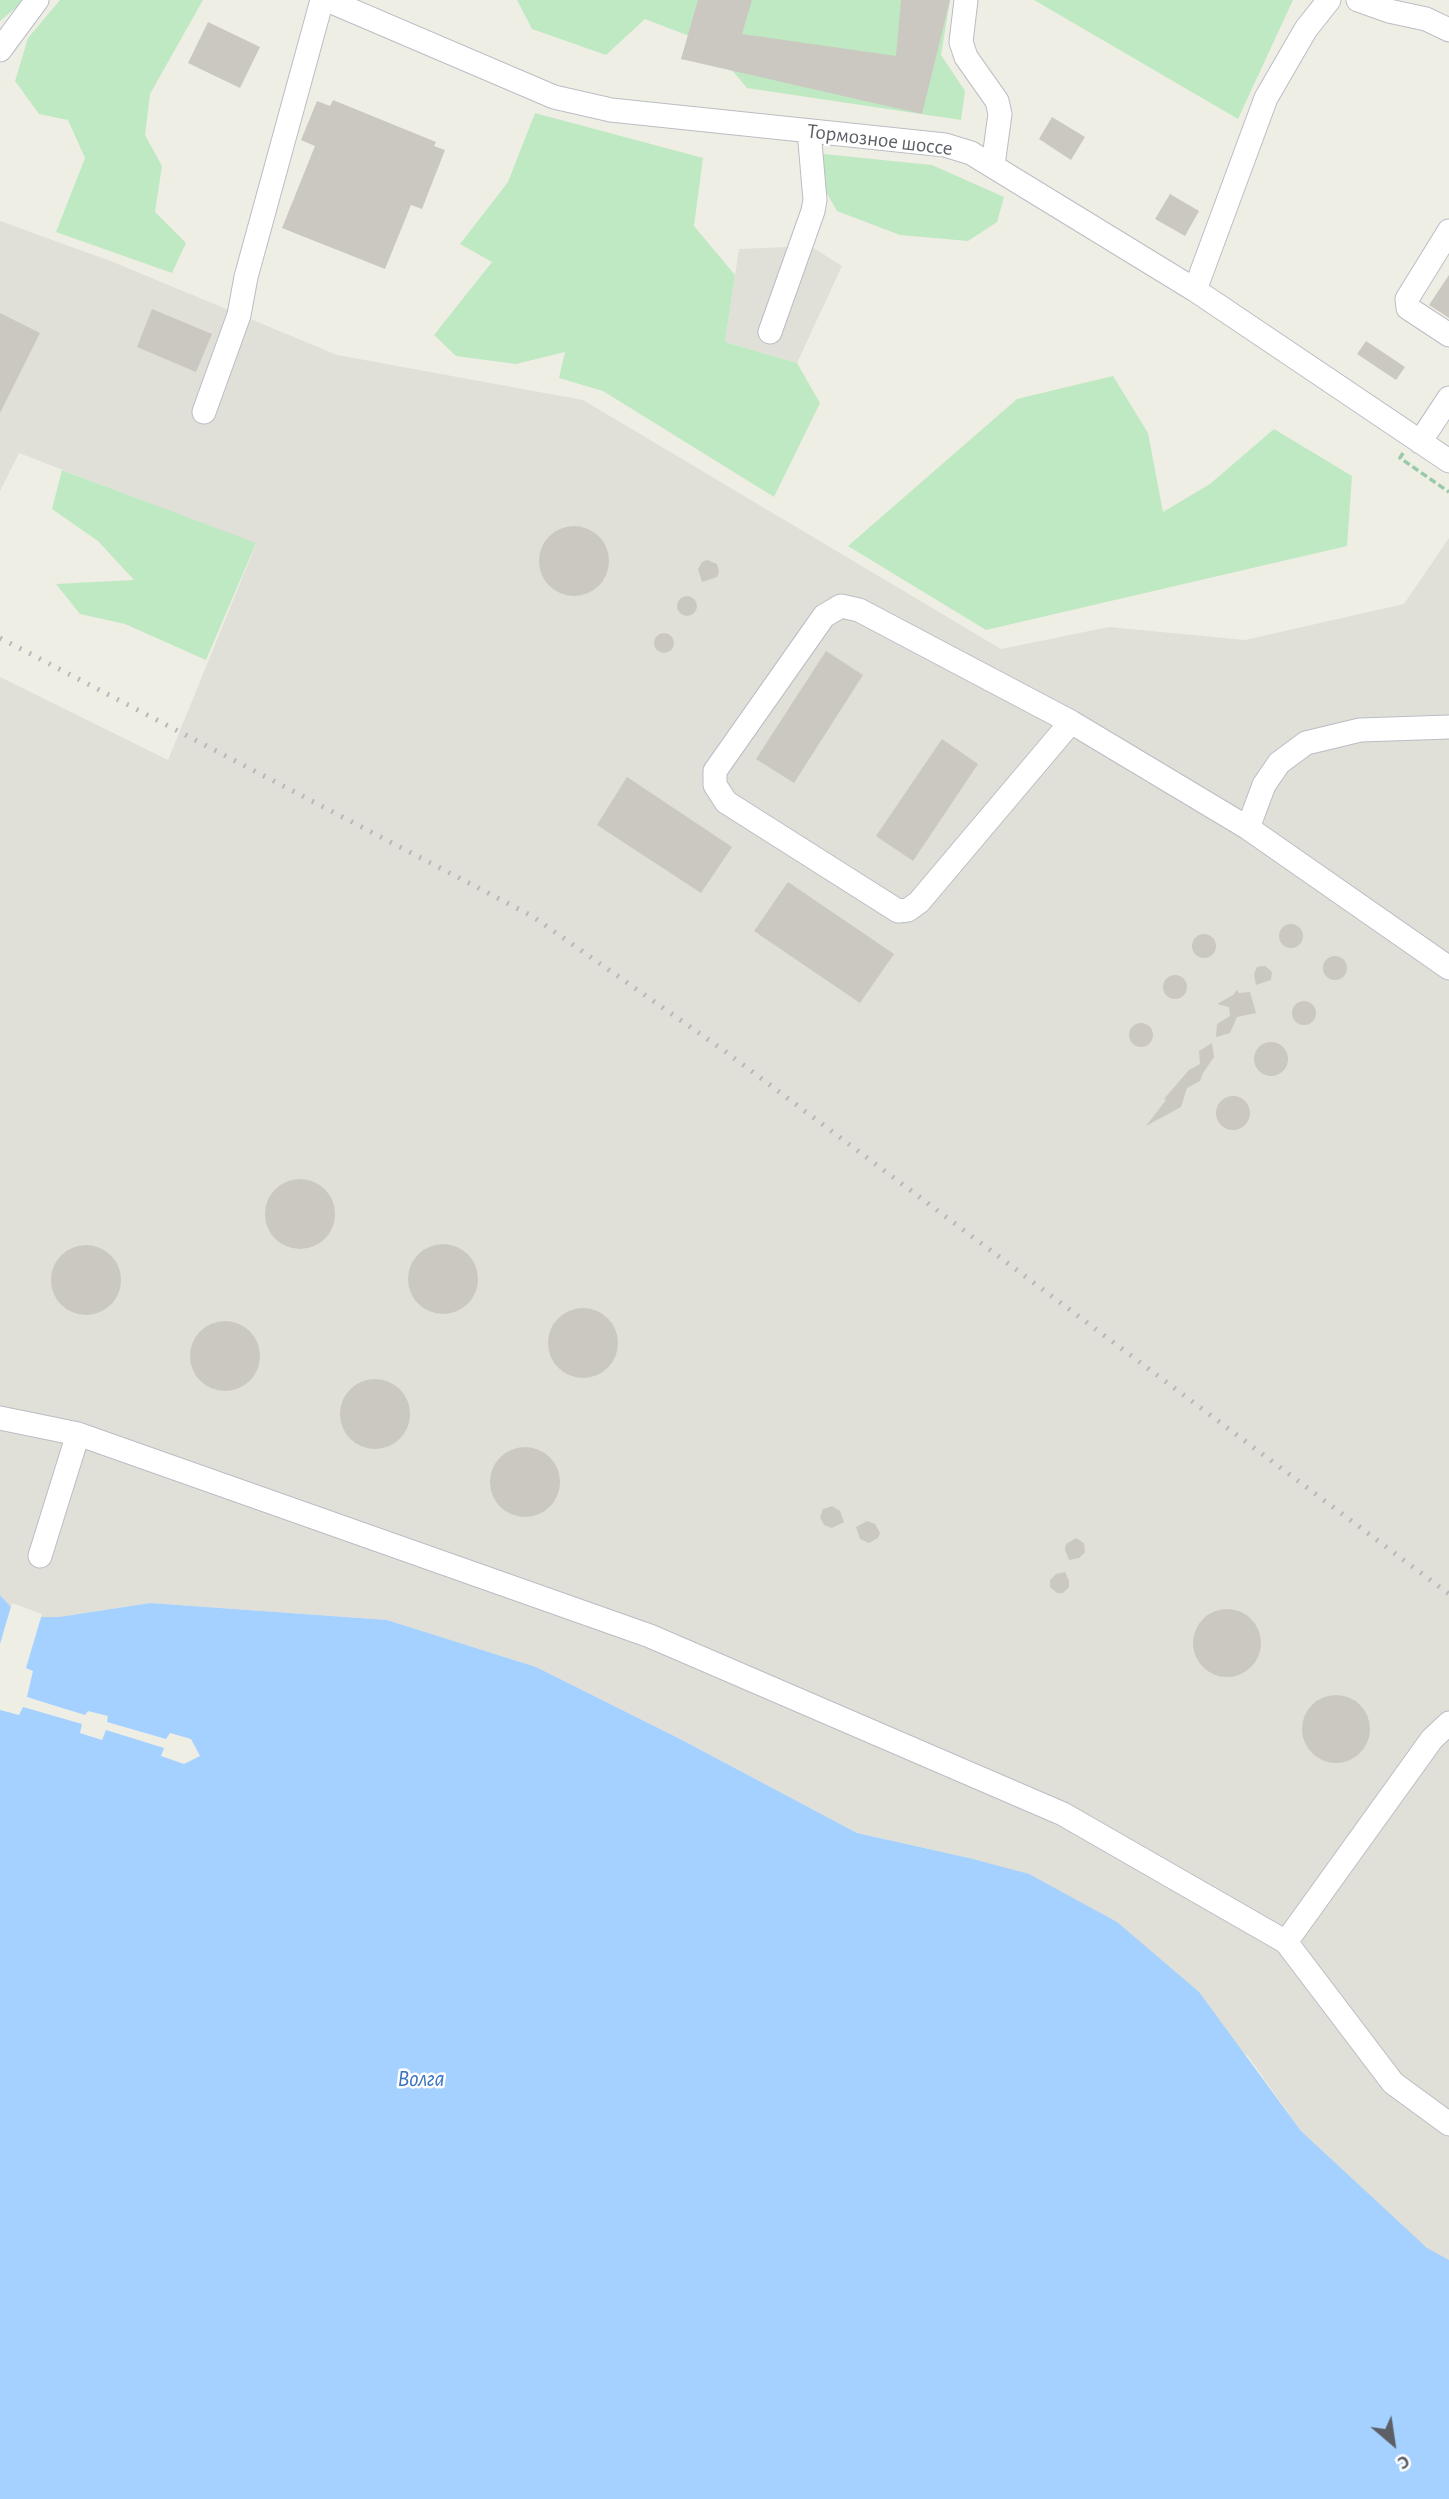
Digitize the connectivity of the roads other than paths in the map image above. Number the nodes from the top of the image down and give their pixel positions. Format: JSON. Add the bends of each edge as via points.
{"nodes":[{"id":1,"x":37,"y":0,"type":"edge"},
{"id":2,"x":324,"y":0,"type":"edge"},
{"id":3,"x":966,"y":0,"type":"edge"},
{"id":4,"x":1329,"y":0,"type":"edge"},
{"id":5,"x":1358,"y":0,"type":"edge"},
{"id":6,"x":1449,"y":30,"type":"edge"},
{"id":7,"x":0,"y":50,"type":"edge"},
{"id":8,"x":809,"y":131,"type":"junction"},
{"id":9,"x":993,"y":165,"type":"junction"},
{"id":10,"x":1449,"y":231,"type":"edge"},
{"id":11,"x":1195,"y":290,"type":"junction"},
{"id":12,"x":770,"y":332,"type":"dead end"},
{"id":13,"x":1449,"y":335,"type":"edge"},
{"id":14,"x":1449,"y":398,"type":"edge"},
{"id":15,"x":204,"y":412,"type":"dead end"},
{"id":16,"x":1420,"y":442,"type":"junction"},
{"id":17,"x":1449,"y":461,"type":"edge"},
{"id":18,"x":1071,"y":722,"type":"junction"},
{"id":19,"x":1449,"y":727,"type":"edge"},
{"id":20,"x":1248,"y":828,"type":"junction"},
{"id":21,"x":1449,"y":968,"type":"edge"},
{"id":22,"x":0,"y":1418,"type":"edge"},
{"id":23,"x":78,"y":1434,"type":"junction"},
{"id":24,"x":40,"y":1556,"type":"dead end"},
{"id":25,"x":1449,"y":1723,"type":"edge"},
{"id":26,"x":1286,"y":1942,"type":"junction"},
{"id":27,"x":1449,"y":2124,"type":"edge"}],
"edges":[{"from":1,"to":7,"type":"street"},
{"from":2,"to":8,"type":"street","name":"Тормозное шоссе","via":[[555,97],[611,110]]},
{"from":2,"to":15,"type":"street","via":[[239,315]]},
{"from":3,"to":9,"type":"street","via":[[961,42],[966,57],[997,101],[1000,114]]},
{"from":4,"to":11,"type":"street","via":[[1306,29],[1266,98]]},
{"from":5,"to":6,"type":"street"},
{"from":8,"to":9,"type":"street","name":"Тормозное шоссе","via":[[945,145]]},
{"from":8,"to":12,"type":"street","via":[[813,211]]},
{"from":9,"to":11,"type":"street","name":"Тормозное шоссе"},
{"from":10,"to":13,"type":"street","via":[[1407,299],[1408,308]]},
{"from":11,"to":16,"type":"street","name":"Тормозное шоссе"},
{"from":14,"to":16,"type":"street"},
{"from":16,"to":17,"type":"street","name":"Тормозное шоссе"},
{"from":18,"to":18,"type":"street","via":[[908,910],[898,911],[726,802],[715,785],[715,771],[824,616],[841,606],[859,610]]},
{"from":18,"to":20,"type":"street"},
{"from":19,"to":20,"type":"street","via":[[1360,730],[1306,743],[1279,763],[1264,785]]},
{"from":20,"to":21,"type":"street"},
{"from":22,"to":23,"type":"street"},
{"from":23,"to":24,"type":"street"},
{"from":23,"to":26,"type":"street","via":[[650,1636],[1063,1814]]},
{"from":25,"to":26,"type":"street","via":[[1432,1739]]},
{"from":26,"to":27,"type":"street","via":[[1393,2084]]}]}
